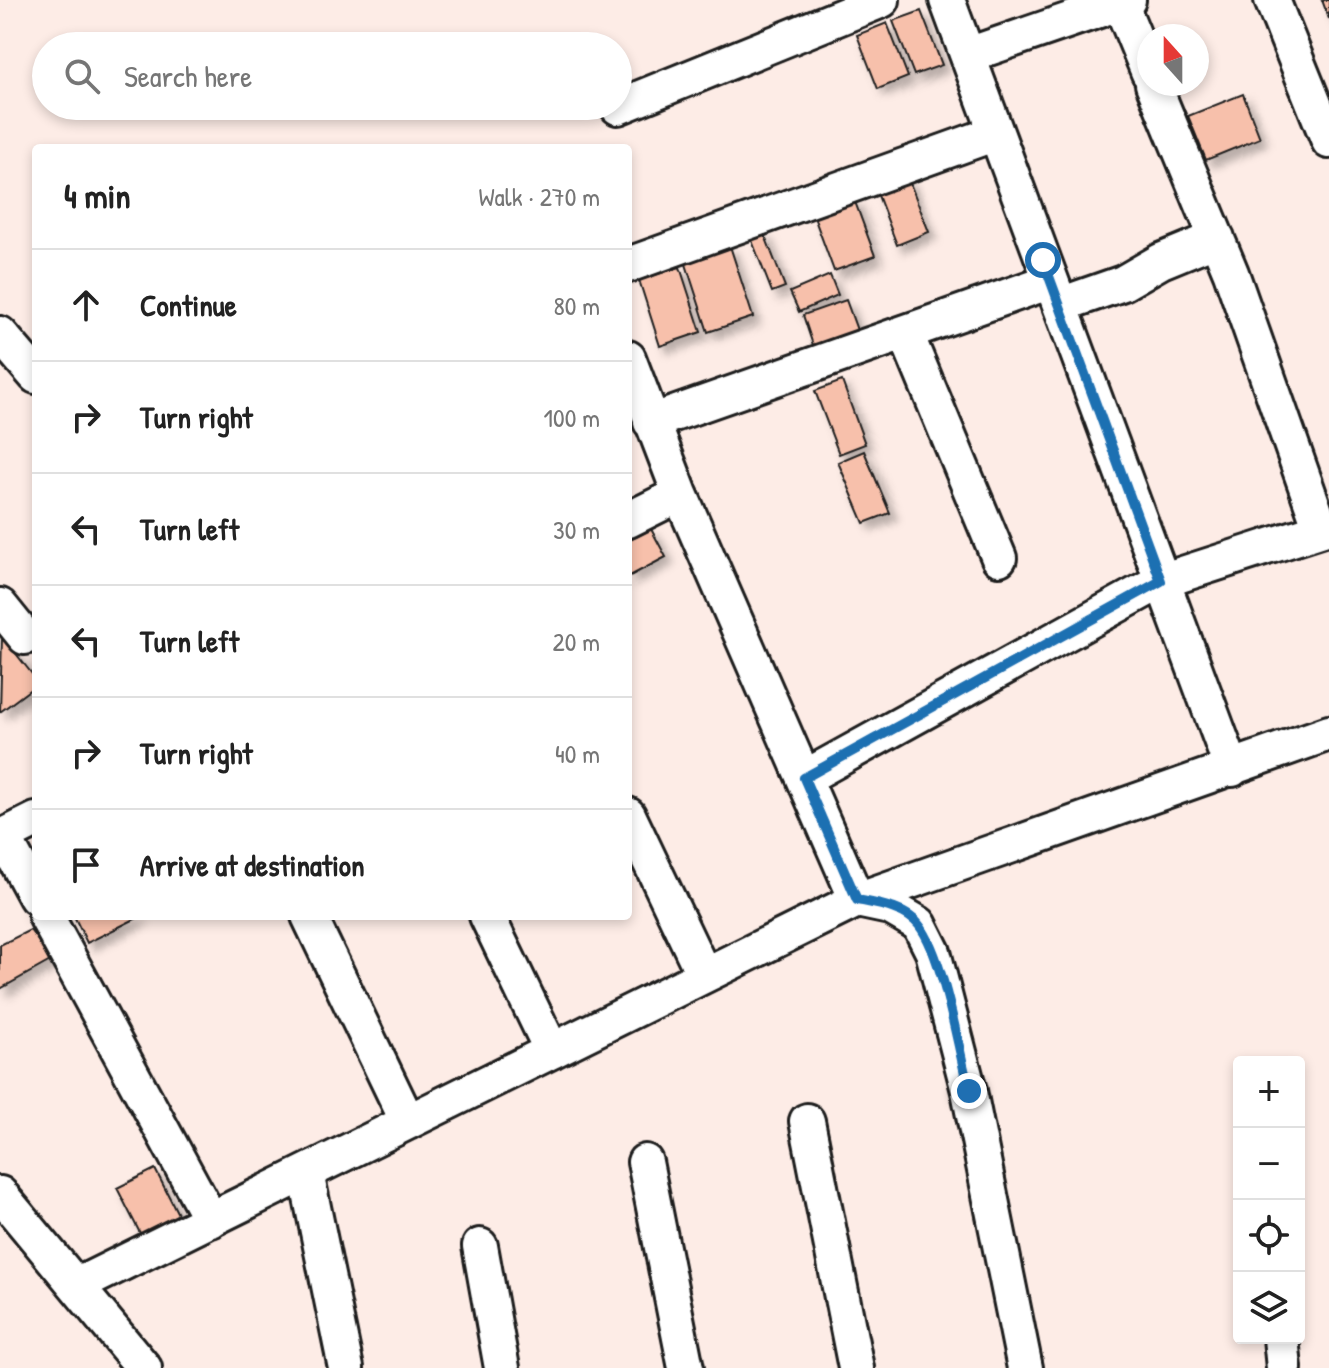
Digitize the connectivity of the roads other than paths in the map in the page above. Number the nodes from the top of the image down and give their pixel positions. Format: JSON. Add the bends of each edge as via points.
{"nodes":[{"id":1,"x":882,"y":0,"type":"edge"},
{"id":2,"x":947,"y":0,"type":"edge"},
{"id":3,"x":1272,"y":0,"type":"edge"},
{"id":4,"x":1122,"y":1,"type":"edge"},
{"id":5,"x":1137,"y":41,"type":"edge"},
{"id":6,"x":968,"y":55,"type":"junction"},
{"id":7,"x":1158,"y":96,"type":"edge"},
{"id":8,"x":632,"y":101,"type":"edge"},
{"id":9,"x":996,"y":133,"type":"junction"},
{"id":10,"x":1329,"y":141,"type":"edge"},
{"id":11,"x":1217,"y":238,"type":"junction"},
{"id":12,"x":632,"y":264,"type":"edge"},
{"id":13,"x":1056,"y":293,"type":"junction"},
{"id":14,"x":0,"y":334,"type":"edge"},
{"id":15,"x":906,"y":334,"type":"junction"},
{"id":16,"x":632,"y":369,"type":"edge"},
{"id":17,"x":32,"y":371,"type":"edge"},
{"id":18,"x":651,"y":422,"type":"junction"},
{"id":19,"x":680,"y":494,"type":"junction"},
{"id":20,"x":632,"y":518,"type":"edge"},
{"id":21,"x":1325,"y":528,"type":"edge"},
{"id":22,"x":999,"y":558,"type":"dead end"},
{"id":23,"x":1161,"y":581,"type":"junction"},
{"id":24,"x":1329,"y":733,"type":"edge"},
{"id":25,"x":1232,"y":769,"type":"junction"},
{"id":26,"x":804,"y":778,"type":"junction"},
{"id":27,"x":32,"y":822,"type":"edge"},
{"id":28,"x":632,"y":823,"type":"edge"},
{"id":29,"x":2,"y":837,"type":"edge"},
{"id":30,"x":32,"y":890,"type":"edge"},
{"id":31,"x":857,"y":900,"type":"junction"},
{"id":32,"x":48,"y":920,"type":"edge"},
{"id":33,"x":311,"y":920,"type":"edge"},
{"id":34,"x":489,"y":920,"type":"edge"},
{"id":35,"x":704,"y":975,"type":"junction"},
{"id":36,"x":552,"y":1051,"type":"junction"},
{"id":37,"x":807,"y":1121,"type":"dead end"},
{"id":38,"x":408,"y":1122,"type":"junction"},
{"id":39,"x":645,"y":1162,"type":"dead end"},
{"id":40,"x":306,"y":1173,"type":"junction"},
{"id":41,"x":0,"y":1194,"type":"edge"},
{"id":42,"x":211,"y":1220,"type":"junction"},
{"id":43,"x":480,"y":1246,"type":"dead end"},
{"id":44,"x":76,"y":1286,"type":"junction"},
{"id":45,"x":1282,"y":1344,"type":"edge"},
{"id":46,"x":144,"y":1368,"type":"edge"},
{"id":47,"x":346,"y":1368,"type":"edge"},
{"id":48,"x":502,"y":1368,"type":"edge"},
{"id":49,"x":686,"y":1368,"type":"edge"},
{"id":50,"x":856,"y":1368,"type":"edge"},
{"id":51,"x":1025,"y":1368,"type":"edge"},
{"id":52,"x":1284,"y":1368,"type":"edge"}],
"edges":[{"from":1,"to":8,"type":"street"},
{"from":2,"to":6,"type":"street"},
{"from":3,"to":10,"type":"street"},
{"from":4,"to":5,"type":"street"},
{"from":4,"to":6,"type":"street"},
{"from":6,"to":9,"type":"street"},
{"from":7,"to":11,"type":"street"},
{"from":9,"to":12,"type":"street"},
{"from":9,"to":13,"type":"street"},
{"from":11,"to":13,"type":"street","via":[[1123,283]]},
{"from":11,"to":21,"type":"street"},
{"from":13,"to":15,"type":"street"},
{"from":13,"to":23,"type":"street"},
{"from":14,"to":17,"type":"street"},
{"from":15,"to":18,"type":"street"},
{"from":15,"to":22,"type":"street"},
{"from":16,"to":18,"type":"street"},
{"from":18,"to":19,"type":"street"},
{"from":19,"to":20,"type":"street"},
{"from":19,"to":26,"type":"street"},
{"from":21,"to":23,"type":"street"},
{"from":23,"to":25,"type":"street"},
{"from":23,"to":26,"type":"street"},
{"from":24,"to":25,"type":"street"},
{"from":25,"to":31,"type":"street"},
{"from":26,"to":31,"type":"street"},
{"from":27,"to":29,"type":"street"},
{"from":28,"to":35,"type":"street"},
{"from":29,"to":30,"type":"street"},
{"from":31,"to":35,"type":"street"},
{"from":31,"to":51,"type":"street","via":[[890,907],[919,924],[933,952],[969,1091]]},
{"from":32,"to":42,"type":"street"},
{"from":33,"to":38,"type":"street"},
{"from":34,"to":36,"type":"street"},
{"from":35,"to":36,"type":"street"},
{"from":36,"to":38,"type":"street"},
{"from":37,"to":50,"type":"street"},
{"from":38,"to":40,"type":"street"},
{"from":39,"to":49,"type":"street"},
{"from":40,"to":42,"type":"street"},
{"from":40,"to":47,"type":"street"},
{"from":41,"to":44,"type":"street"},
{"from":42,"to":44,"type":"street"},
{"from":43,"to":48,"type":"street"},
{"from":44,"to":46,"type":"street"},
{"from":45,"to":52,"type":"street"}]}
